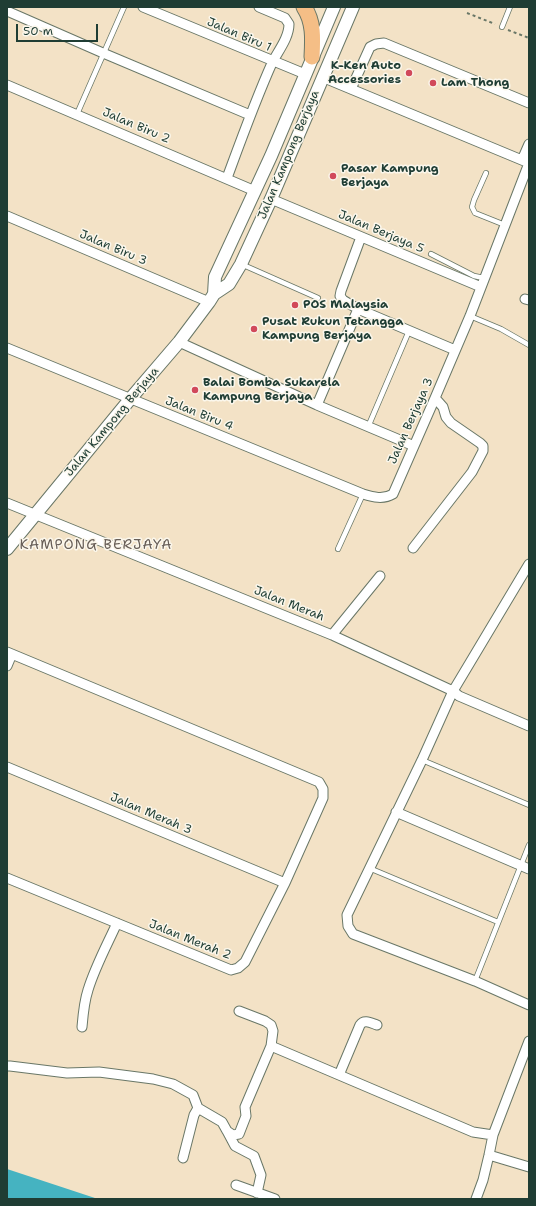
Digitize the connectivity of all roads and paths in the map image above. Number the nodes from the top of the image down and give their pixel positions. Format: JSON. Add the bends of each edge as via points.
{"nodes":[{"id":1,"x":124,"y":7,"type":"edge"},
{"id":2,"x":143,"y":7,"type":"edge"},
{"id":3,"x":259,"y":7,"type":"edge"},
{"id":4,"x":304,"y":7,"type":"edge"},
{"id":5,"x":334,"y":7,"type":"edge"},
{"id":6,"x":353,"y":7,"type":"edge"},
{"id":7,"x":510,"y":7,"type":"edge"},
{"id":8,"x":7,"y":12,"type":"edge"},
{"id":9,"x":502,"y":27,"type":"dead end"},
{"id":10,"x":103,"y":53,"type":"junction"},
{"id":11,"x":312,"y":57,"type":"junction"},
{"id":12,"x":273,"y":62,"type":"junction"},
{"id":13,"x":305,"y":74,"type":"junction"},
{"id":14,"x":322,"y":77,"type":"junction"},
{"id":15,"x":7,"y":84,"type":"edge"},
{"id":16,"x":351,"y":89,"type":"junction"},
{"id":17,"x":529,"y":102,"type":"edge"},
{"id":18,"x":77,"y":114,"type":"junction"},
{"id":19,"x":250,"y":115,"type":"junction"},
{"id":20,"x":529,"y":144,"type":"edge"},
{"id":21,"x":527,"y":162,"type":"edge"},
{"id":22,"x":486,"y":173,"type":"dead end"},
{"id":23,"x":227,"y":178,"type":"junction"},
{"id":24,"x":255,"y":191,"type":"junction"},
{"id":25,"x":272,"y":199,"type":"junction"},
{"id":26,"x":7,"y":216,"type":"edge"},
{"id":27,"x":505,"y":225,"type":"junction"},
{"id":28,"x":361,"y":237,"type":"junction"},
{"id":29,"x":431,"y":254,"type":"dead end"},
{"id":30,"x":241,"y":264,"type":"junction"},
{"id":31,"x":483,"y":283,"type":"junction"},
{"id":32,"x":212,"y":298,"type":"junction"},
{"id":33,"x":318,"y":298,"type":"dead end"},
{"id":34,"x":358,"y":309,"type":"junction"},
{"id":35,"x":470,"y":316,"type":"junction"},
{"id":36,"x":409,"y":331,"type":"junction"},
{"id":37,"x":179,"y":342,"type":"junction"},
{"id":38,"x":529,"y":345,"type":"edge"},
{"id":39,"x":7,"y":348,"type":"edge"},
{"id":40,"x":455,"y":350,"type":"junction"},
{"id":41,"x":131,"y":398,"type":"junction"},
{"id":42,"x":435,"y":398,"type":"junction"},
{"id":43,"x":317,"y":405,"type":"junction"},
{"id":44,"x":368,"y":426,"type":"junction"},
{"id":45,"x":414,"y":446,"type":"junction"},
{"id":46,"x":363,"y":494,"type":"junction"},
{"id":47,"x":384,"y":498,"type":"joint"},
{"id":48,"x":7,"y":504,"type":"edge"},
{"id":49,"x":35,"y":516,"type":"junction"},
{"id":50,"x":413,"y":548,"type":"dead end"},
{"id":51,"x":7,"y":549,"type":"edge"},
{"id":52,"x":338,"y":549,"type":"dead end"},
{"id":53,"x":529,"y":564,"type":"edge"},
{"id":54,"x":380,"y":576,"type":"dead end"},
{"id":55,"x":332,"y":635,"type":"junction"},
{"id":56,"x":10,"y":653,"type":"edge"},
{"id":57,"x":7,"y":666,"type":"edge"},
{"id":58,"x":453,"y":691,"type":"junction"},
{"id":59,"x":529,"y":726,"type":"edge"},
{"id":60,"x":422,"y":760,"type":"junction"},
{"id":61,"x":7,"y":767,"type":"edge"},
{"id":62,"x":529,"y":805,"type":"edge"},
{"id":63,"x":396,"y":812,"type":"junction"},
{"id":64,"x":529,"y":845,"type":"edge"},
{"id":65,"x":525,"y":867,"type":"edge"},
{"id":66,"x":369,"y":868,"type":"junction"},
{"id":67,"x":7,"y":878,"type":"edge"},
{"id":68,"x":285,"y":883,"type":"junction"},
{"id":69,"x":498,"y":922,"type":"junction"},
{"id":70,"x":117,"y":923,"type":"junction"},
{"id":71,"x":475,"y":981,"type":"junction"},
{"id":72,"x":529,"y":1005,"type":"edge"},
{"id":73,"x":239,"y":1011,"type":"dead end"},
{"id":74,"x":377,"y":1025,"type":"dead end"},
{"id":75,"x":82,"y":1027,"type":"dead end"},
{"id":76,"x":529,"y":1041,"type":"edge"},
{"id":77,"x":271,"y":1046,"type":"junction"},
{"id":78,"x":7,"y":1066,"type":"edge"},
{"id":79,"x":339,"y":1075,"type":"junction"},
{"id":80,"x":198,"y":1108,"type":"junction"},
{"id":81,"x":228,"y":1131,"type":"junction"},
{"id":82,"x":492,"y":1135,"type":"junction"},
{"id":83,"x":489,"y":1155,"type":"junction"},
{"id":84,"x":183,"y":1158,"type":"dead end"},
{"id":85,"x":529,"y":1167,"type":"edge"},
{"id":86,"x":236,"y":1185,"type":"dead end"},
{"id":87,"x":257,"y":1193,"type":"junction"},
{"id":88,"x":275,"y":1199,"type":"edge"},
{"id":89,"x":476,"y":1199,"type":"edge"}],
"edges":[{"from":1,"to":10,"type":"lane"},
{"from":2,"to":12,"type":"street","name":"Jalan Biru 1"},
{"from":3,"to":12,"type":"street","via":[[285,18],[290,24]]},
{"from":4,"to":11,"type":"main road","via":[[314,34]]},
{"from":5,"to":11,"type":"street","name":"Jalan Kampong Berjaya"},
{"from":6,"to":14,"type":"street","name":"Jalan Kampong Berjaya"},
{"from":7,"to":9,"type":"lane"},
{"from":8,"to":10,"type":"street"},
{"from":10,"to":18,"type":"lane"},
{"from":10,"to":19,"type":"street"},
{"from":11,"to":13,"type":"street","name":"Jalan Kampong Berjaya"},
{"from":12,"to":13,"type":"street","name":"Jalan Biru 1"},
{"from":12,"to":19,"type":"street"},
{"from":13,"to":24,"type":"street","name":"Jalan Kampong Berjaya"},
{"from":14,"to":16,"type":"street"},
{"from":14,"to":25,"type":"street","name":"Jalan Kampong Berjaya"},
{"from":15,"to":18,"type":"street","name":"Jalan Biru 2"},
{"from":16,"to":17,"type":"street","via":[[370,47],[384,43]]},
{"from":16,"to":21,"type":"street"},
{"from":18,"to":23,"type":"street","name":"Jalan Biru 2"},
{"from":19,"to":23,"type":"street"},
{"from":20,"to":21,"type":"street","name":"Jalan Berjaya 3"},
{"from":21,"to":27,"type":"street","name":"Jalan Berjaya 3"},
{"from":22,"to":27,"type":"lane","via":[[474,200],[474,213]]},
{"from":23,"to":24,"type":"street","name":"Jalan Biru 2"},
{"from":24,"to":25,"type":"street"},
{"from":24,"to":32,"type":"street","name":"Jalan Kampong Berjaya","via":[[215,276]]},
{"from":25,"to":28,"type":"street","name":"Jalan Berjaya 5"},
{"from":25,"to":30,"type":"street","name":"Jalan Kampong Berjaya"},
{"from":26,"to":32,"type":"street","name":"Jalan Biru 3"},
{"from":27,"to":31,"type":"street","name":"Jalan Berjaya 3"},
{"from":28,"to":31,"type":"street","name":"Jalan Berjaya 5"},
{"from":28,"to":34,"type":"street","via":[[340,296]]},
{"from":29,"to":31,"type":"lane"},
{"from":30,"to":32,"type":"street","name":"Jalan Kampong Berjaya","via":[[229,284]]},
{"from":30,"to":33,"type":"lane"},
{"from":31,"to":35,"type":"street","name":"Jalan Berjaya 3"},
{"from":32,"to":37,"type":"street","name":"Jalan Kampong Berjaya"},
{"from":34,"to":36,"type":"street"},
{"from":34,"to":43,"type":"street"},
{"from":35,"to":38,"type":"lane","via":[[501,329]]},
{"from":35,"to":40,"type":"street","name":"Jalan Berjaya 3"},
{"from":36,"to":40,"type":"street"},
{"from":36,"to":44,"type":"lane"},
{"from":37,"to":41,"type":"street","name":"Jalan Kampong Berjaya"},
{"from":37,"to":43,"type":"street"},
{"from":39,"to":41,"type":"street","name":"Jalan Biru 4"},
{"from":40,"to":42,"type":"street","name":"Jalan Berjaya 3"},
{"from":41,"to":46,"type":"street","name":"Jalan Biru 4"},
{"from":41,"to":49,"type":"street","name":"Jalan Kampong Berjaya"},
{"from":42,"to":45,"type":"street","name":"Jalan Berjaya 3"},
{"from":42,"to":50,"type":"street","via":[[450,423],[480,443],[483,450],[472,472]]},
{"from":43,"to":44,"type":"street"},
{"from":44,"to":45,"type":"street"},
{"from":45,"to":47,"type":"street","name":"Jalan Berjaya 3","via":[[393,494]]},
{"from":46,"to":47,"type":"street","name":"Jalan Biru 4"},
{"from":46,"to":52,"type":"lane"},
{"from":48,"to":49,"type":"street","name":"Jalan Merah"},
{"from":49,"to":51,"type":"street","name":"Jalan Kampong Berjaya"},
{"from":49,"to":55,"type":"street","name":"Jalan Merah"},
{"from":53,"to":58,"type":"street"},
{"from":54,"to":55,"type":"street"},
{"from":55,"to":58,"type":"street","name":"Jalan Merah"},
{"from":56,"to":57,"type":"street"},
{"from":56,"to":68,"type":"street","name":"Jalan Merah 2","via":[[319,782],[323,789],[323,798]]},
{"from":58,"to":59,"type":"street","name":"Jalan Merah","via":[[459,696]]},
{"from":58,"to":60,"type":"street"},
{"from":60,"to":62,"type":"lane"},
{"from":60,"to":63,"type":"street"},
{"from":61,"to":68,"type":"street","name":"Jalan Merah 3"},
{"from":63,"to":65,"type":"street"},
{"from":63,"to":66,"type":"street"},
{"from":64,"to":65,"type":"lane"},
{"from":65,"to":69,"type":"lane"},
{"from":66,"to":69,"type":"lane"},
{"from":66,"to":71,"type":"street","via":[[348,915],[348,926],[353,934]]},
{"from":67,"to":70,"type":"street","name":"Jalan Merah 2"},
{"from":68,"to":70,"type":"street","name":"Jalan Merah 2","via":[[246,962],[231,970]]},
{"from":69,"to":71,"type":"lane"},
{"from":70,"to":75,"type":"street","via":[[88,990]]},
{"from":71,"to":72,"type":"street"},
{"from":73,"to":77,"type":"street","via":[[271,1026]]},
{"from":74,"to":79,"type":"street","via":[[362,1023]]},
{"from":76,"to":82,"type":"street"},
{"from":77,"to":79,"type":"street"},
{"from":77,"to":81,"type":"street","via":[[245,1107],[246,1116],[239,1134],[233,1135]]},
{"from":78,"to":80,"type":"street","via":[[67,1073],[99,1072],[153,1079],[173,1084],[193,1095]]},
{"from":79,"to":82,"type":"street","via":[[473,1132]]},
{"from":80,"to":81,"type":"street","via":[[222,1122]]},
{"from":80,"to":84,"type":"street"},
{"from":81,"to":87,"type":"street","via":[[235,1146],[254,1156],[261,1175]]},
{"from":82,"to":83,"type":"street"},
{"from":83,"to":85,"type":"street"},
{"from":83,"to":89,"type":"street"},
{"from":86,"to":87,"type":"street"},
{"from":87,"to":88,"type":"street"}]}
